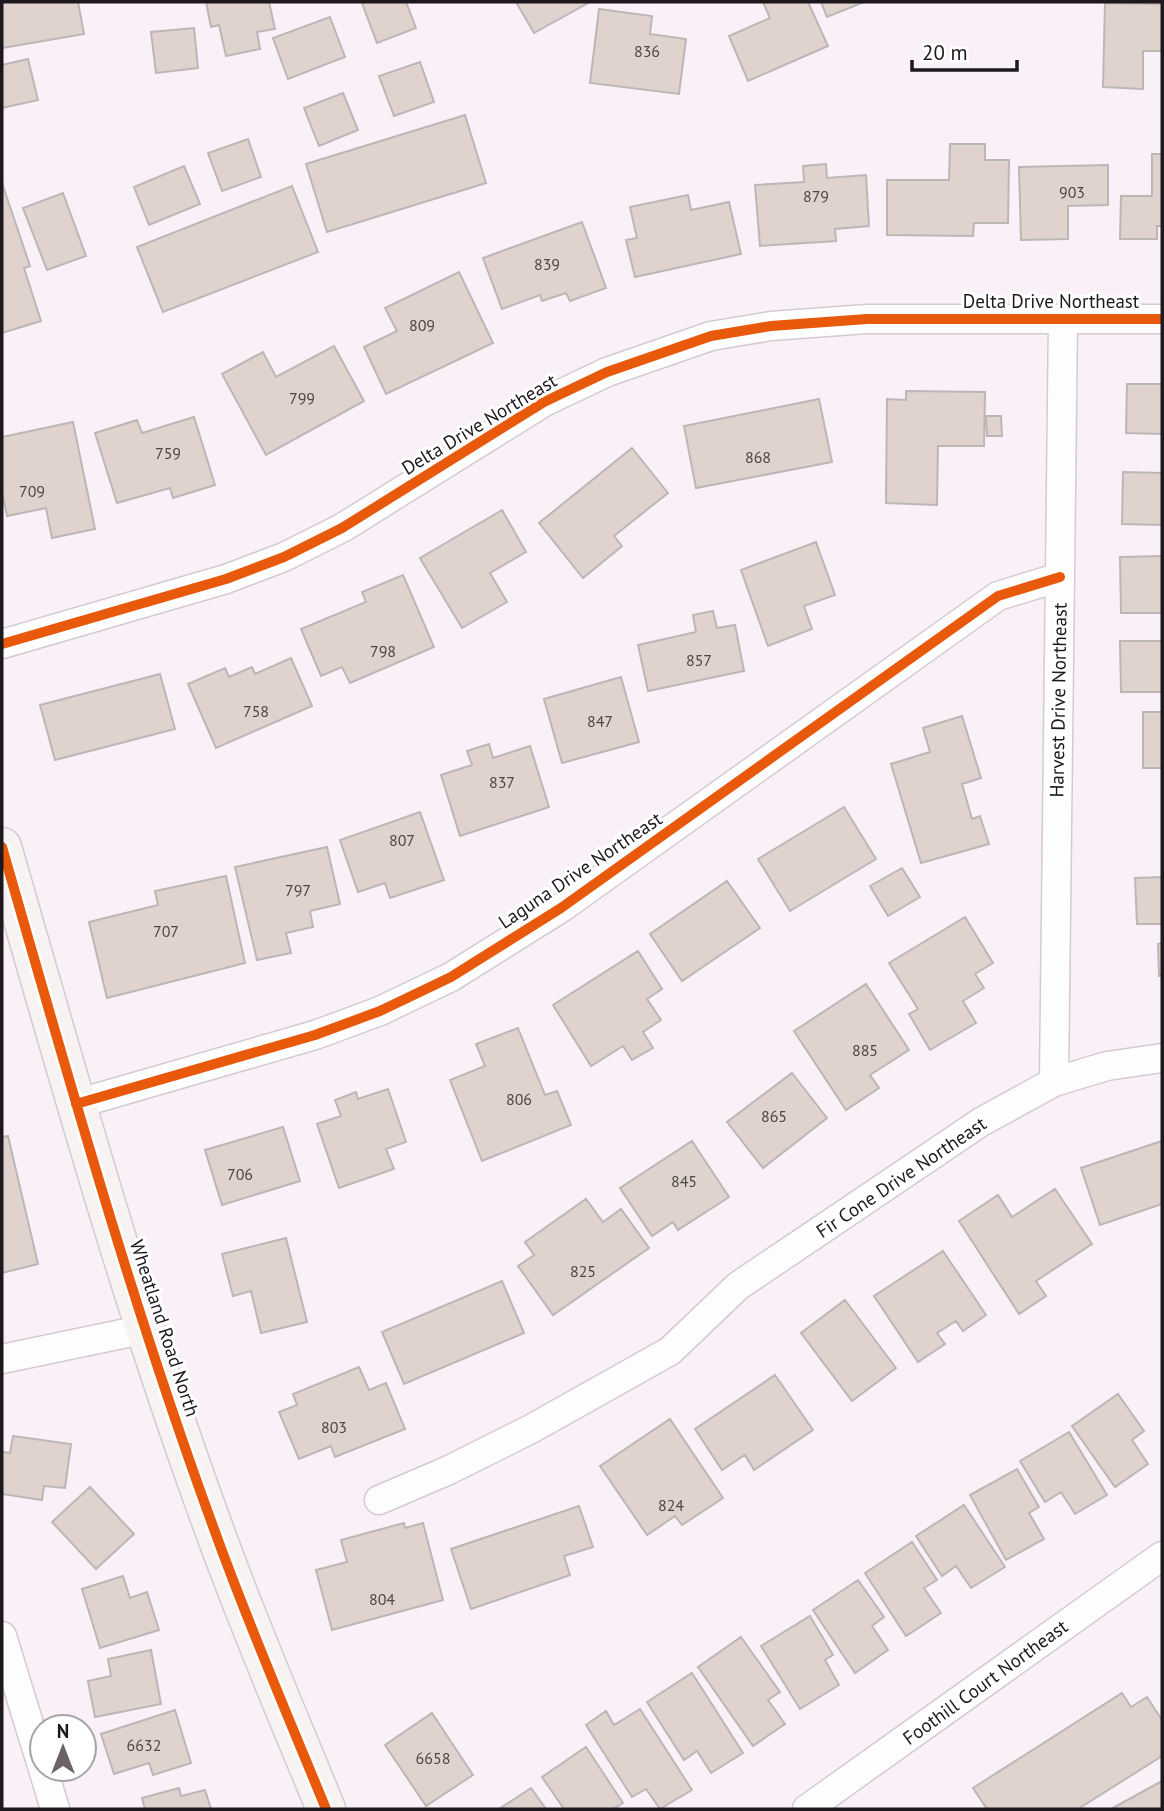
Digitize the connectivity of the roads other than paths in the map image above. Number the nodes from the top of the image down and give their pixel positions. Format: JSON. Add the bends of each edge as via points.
{"nodes":[{"id":1,"x":1063,"y":318,"type":"junction"},
{"id":2,"x":1162,"y":319,"type":"edge"},
{"id":3,"x":1060,"y":577,"type":"junction"},
{"id":4,"x":2,"y":645,"type":"edge"},
{"id":5,"x":2,"y":847,"type":"edge"},
{"id":6,"x":1162,"y":1058,"type":"edge"},
{"id":7,"x":1054,"y":1082,"type":"junction"},
{"id":8,"x":76,"y":1104,"type":"junction"},
{"id":9,"x":146,"y":1329,"type":"junction"},
{"id":10,"x":2,"y":1359,"type":"edge"},
{"id":11,"x":379,"y":1500,"type":"dead end"},
{"id":12,"x":1162,"y":1556,"type":"edge"},
{"id":13,"x":2,"y":1636,"type":"edge"},
{"id":14,"x":28,"y":1722,"type":"edge"},
{"id":15,"x":47,"y":1783,"type":"edge"},
{"id":16,"x":55,"y":1809,"type":"edge"},
{"id":17,"x":326,"y":1809,"type":"edge"},
{"id":18,"x":807,"y":1809,"type":"edge"}],
"edges":[{"from":1,"to":2,"type":"street","name":"Delta Drive Northeast"},
{"from":1,"to":3,"type":"street","name":"Harvest Drive Northeast"},
{"from":1,"to":4,"type":"street","name":"Delta Drive Northeast","via":[[867,319],[711,336],[607,372],[544,402],[342,528],[284,557],[226,579]]},
{"from":3,"to":7,"type":"street","name":"Harvest Drive Northeast"},
{"from":3,"to":8,"type":"street","name":"Laguna Drive Northeast","via":[[998,596],[561,908],[451,977],[315,1035]]},
{"from":5,"to":8,"type":"main road","name":"Wheatland Road North"},
{"from":6,"to":7,"type":"street","name":"Fir Cone Drive Northeast","via":[[1107,1066]]},
{"from":7,"to":11,"type":"street","name":"Fir Cone Drive Northeast","via":[[981,1122],[738,1286],[670,1351],[531,1429]]},
{"from":8,"to":9,"type":"main road","name":"Wheatland Road North"},
{"from":9,"to":10,"type":"street"},
{"from":9,"to":17,"type":"main road","name":"Wheatland Road North","via":[[214,1530]]},
{"from":12,"to":18,"type":"street","name":"Foothill Court Northeast"},
{"from":13,"to":14,"type":"street"},
{"from":15,"to":16,"type":"street"}]}
